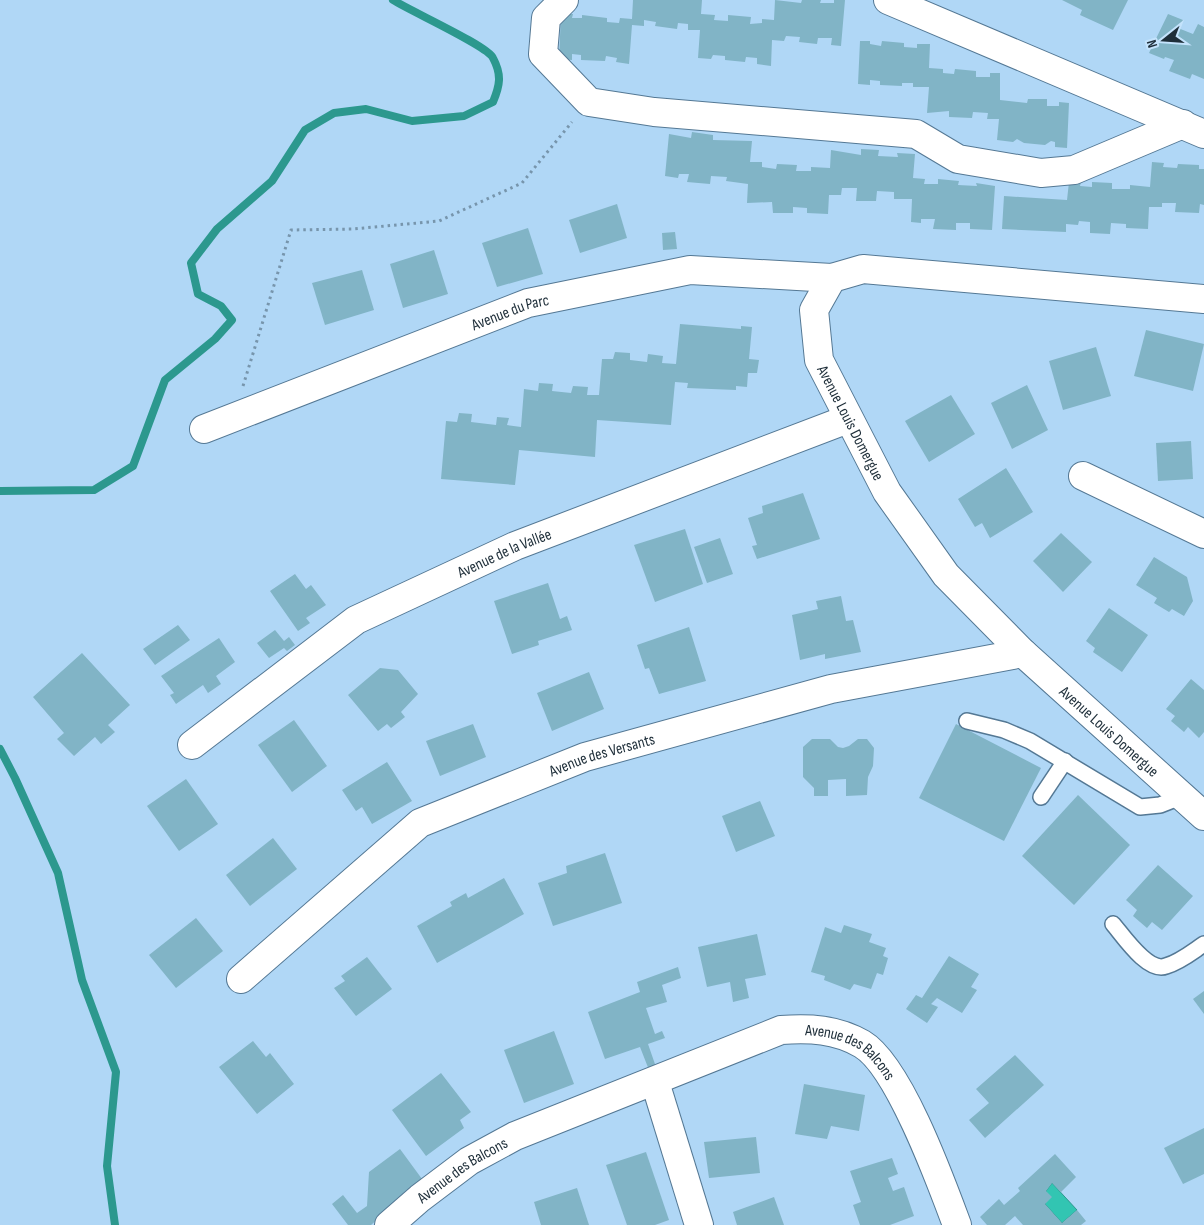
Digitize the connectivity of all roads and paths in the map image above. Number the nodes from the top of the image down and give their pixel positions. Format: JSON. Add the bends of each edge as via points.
{"nodes":[{"id":1,"x":564,"y":0,"type":"edge"},
{"id":2,"x":888,"y":0,"type":"edge"},
{"id":3,"x":589,"y":102,"type":"junction"},
{"id":4,"x":1194,"y":129,"type":"edge"},
{"id":5,"x":832,"y":278,"type":"junction"},
{"id":6,"x":1204,"y":299,"type":"edge"},
{"id":7,"x":232,"y":418,"type":"junction"},
{"id":8,"x":848,"y":419,"type":"junction"},
{"id":9,"x":204,"y":428,"type":"dead end"},
{"id":10,"x":1083,"y":476,"type":"dead end"},
{"id":11,"x":1204,"y":534,"type":"edge"},
{"id":12,"x":1024,"y":653,"type":"junction"},
{"id":13,"x":967,"y":721,"type":"dead end"},
{"id":14,"x":192,"y":745,"type":"dead end"},
{"id":15,"x":1066,"y":760,"type":"junction"},
{"id":16,"x":1182,"y":796,"type":"junction"},
{"id":17,"x":1041,"y":797,"type":"dead end"},
{"id":18,"x":1204,"y":816,"type":"edge"},
{"id":19,"x":1113,"y":924,"type":"dead end"},
{"id":20,"x":1204,"y":944,"type":"edge"},
{"id":21,"x":241,"y":979,"type":"dead end"},
{"id":22,"x":655,"y":1082,"type":"junction"},
{"id":23,"x":389,"y":1225,"type":"edge"},
{"id":24,"x":699,"y":1225,"type":"edge"},
{"id":25,"x":957,"y":1225,"type":"edge"}],
"edges":[{"from":1,"to":3,"type":"street","via":[[546,18],[543,54]]},
{"from":2,"to":4,"type":"street"},
{"from":3,"to":4,"type":"street","via":[[654,112],[916,134],[958,159],[1041,173],[1074,170]]},
{"from":3,"to":7,"type":"path","via":[[522,183],[439,221],[353,229],[291,230]]},
{"from":5,"to":6,"type":"street","via":[[863,269]]},
{"from":5,"to":7,"type":"street","name":"Avenue du Parc","via":[[690,270],[528,303]]},
{"from":5,"to":8,"type":"street","name":"Avenue Louis Domergue","via":[[814,310],[819,360]]},
{"from":7,"to":9,"type":"street","name":"Avenue du Parc"},
{"from":8,"to":12,"type":"street","name":"Avenue Louis Domergue","via":[[887,492],[946,575]]},
{"from":8,"to":14,"type":"street","name":"Avenue de la Vallée","via":[[516,546],[356,620]]},
{"from":10,"to":11,"type":"street"},
{"from":12,"to":16,"type":"street","name":"Avenue Louis Domergue"},
{"from":12,"to":21,"type":"street","name":"Avenue des Versants","via":[[831,688],[585,757],[420,823]]},
{"from":13,"to":15,"type":"lane","via":[[1004,730]]},
{"from":15,"to":16,"type":"lane","via":[[1140,807],[1160,805]]},
{"from":15,"to":17,"type":"lane"},
{"from":16,"to":18,"type":"street","name":"Avenue Louis Domergue"},
{"from":19,"to":20,"type":"lane","via":[[1153,966],[1166,966]]},
{"from":22,"to":23,"type":"street","name":"Avenue des Balcons","via":[[507,1140],[469,1161]]},
{"from":22,"to":24,"type":"street"},
{"from":22,"to":25,"type":"street","name":"Avenue des Balcons","via":[[781,1030],[817,1028],[846,1036],[864,1045],[883,1064],[909,1108]]}]}
